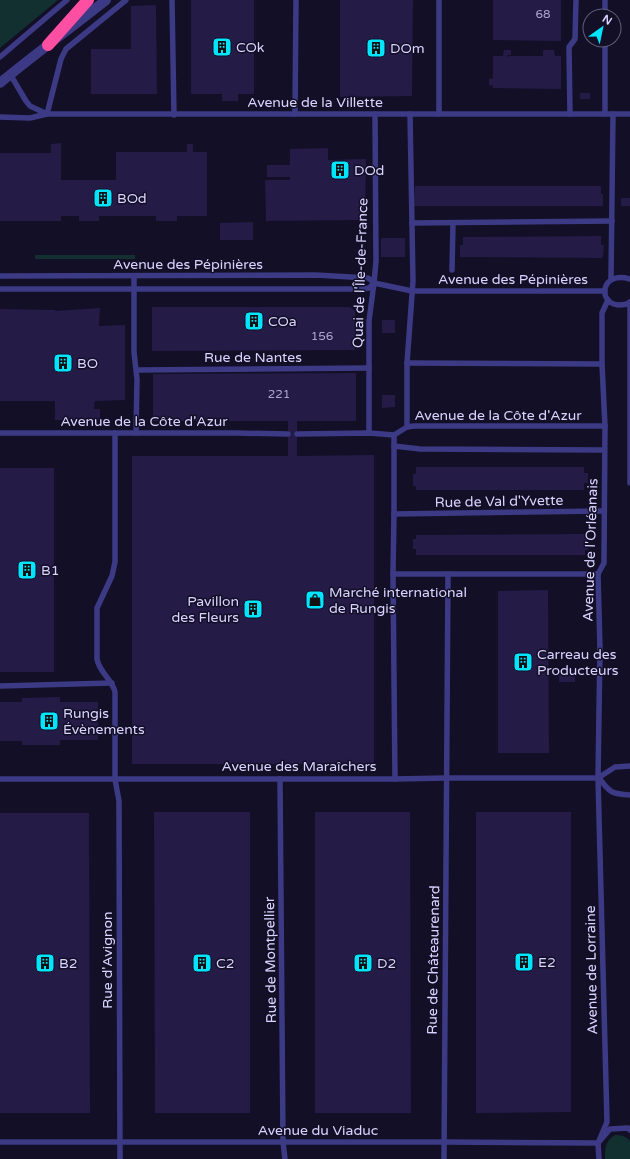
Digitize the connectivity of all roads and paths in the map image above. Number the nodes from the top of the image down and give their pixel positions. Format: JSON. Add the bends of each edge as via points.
{"nodes":[{"id":1,"x":67,"y":0,"type":"edge"},
{"id":2,"x":88,"y":0,"type":"edge"},
{"id":3,"x":106,"y":0,"type":"edge"},
{"id":4,"x":126,"y":0,"type":"edge"},
{"id":5,"x":172,"y":0,"type":"edge"},
{"id":6,"x":296,"y":0,"type":"edge"},
{"id":7,"x":439,"y":0,"type":"edge"},
{"id":8,"x":576,"y":0,"type":"edge"},
{"id":9,"x":48,"y":45,"type":"junction"},
{"id":10,"x":605,"y":48,"type":"edge"},
{"id":11,"x":0,"y":58,"type":"edge"},
{"id":12,"x":10,"y":74,"type":"junction"},
{"id":13,"x":0,"y":83,"type":"edge"},
{"id":14,"x":47,"y":114,"type":"junction"},
{"id":15,"x":295,"y":114,"type":"junction"},
{"id":16,"x":375,"y":114,"type":"junction"},
{"id":17,"x":410,"y":114,"type":"junction"},
{"id":18,"x":439,"y":114,"type":"junction"},
{"id":19,"x":570,"y":114,"type":"junction"},
{"id":20,"x":605,"y":114,"type":"junction"},
{"id":21,"x":613,"y":114,"type":"junction"},
{"id":22,"x":630,"y":114,"type":"edge"},
{"id":23,"x":174,"y":115,"type":"junction"},
{"id":24,"x":0,"y":117,"type":"edge"},
{"id":25,"x":612,"y":221,"type":"junction"},
{"id":26,"x":412,"y":223,"type":"junction"},
{"id":27,"x":453,"y":223,"type":"junction"},
{"id":28,"x":452,"y":270,"type":"dead end"},
{"id":29,"x":0,"y":276,"type":"edge"},
{"id":30,"x":134,"y":276,"type":"junction"},
{"id":31,"x":611,"y":279,"type":"junction"},
{"id":32,"x":630,"y":279,"type":"edge"},
{"id":33,"x":374,"y":284,"type":"junction"},
{"id":34,"x":134,"y":288,"type":"junction"},
{"id":35,"x":0,"y":289,"type":"edge"},
{"id":36,"x":412,"y":291,"type":"junction"},
{"id":37,"x":605,"y":291,"type":"junction"},
{"id":38,"x":608,"y":300,"type":"junction"},
{"id":39,"x":630,"y":302,"type":"edge"},
{"id":40,"x":407,"y":363,"type":"junction"},
{"id":41,"x":602,"y":364,"type":"junction"},
{"id":42,"x":369,"y":368,"type":"junction"},
{"id":43,"x":137,"y":370,"type":"junction"},
{"id":44,"x":605,"y":426,"type":"junction"},
{"id":45,"x":407,"y":427,"type":"junction"},
{"id":46,"x":0,"y":433,"type":"edge"},
{"id":47,"x":114,"y":433,"type":"junction"},
{"id":48,"x":136,"y":433,"type":"junction"},
{"id":49,"x":369,"y":433,"type":"junction"},
{"id":50,"x":288,"y":434,"type":"dead end"},
{"id":51,"x":297,"y":434,"type":"dead end"},
{"id":52,"x":394,"y":435,"type":"junction"},
{"id":53,"x":394,"y":446,"type":"junction"},
{"id":54,"x":604,"y":450,"type":"junction"},
{"id":55,"x":630,"y":483,"type":"edge"},
{"id":56,"x":604,"y":512,"type":"junction"},
{"id":57,"x":394,"y":514,"type":"junction"},
{"id":58,"x":393,"y":574,"type":"junction"},
{"id":59,"x":448,"y":574,"type":"junction"},
{"id":60,"x":598,"y":574,"type":"junction"},
{"id":61,"x":112,"y":683,"type":"junction"},
{"id":62,"x":0,"y":686,"type":"edge"},
{"id":63,"x":630,"y":766,"type":"edge"},
{"id":64,"x":0,"y":778,"type":"edge"},
{"id":65,"x":114,"y":778,"type":"junction"},
{"id":66,"x":447,"y":778,"type":"junction"},
{"id":67,"x":598,"y":778,"type":"junction"},
{"id":68,"x":280,"y":779,"type":"junction"},
{"id":69,"x":395,"y":779,"type":"junction"},
{"id":70,"x":630,"y":795,"type":"edge"},
{"id":71,"x":630,"y":1130,"type":"edge"},
{"id":72,"x":0,"y":1142,"type":"edge"},
{"id":73,"x":283,"y":1142,"type":"junction"},
{"id":74,"x":444,"y":1142,"type":"junction"},
{"id":75,"x":120,"y":1143,"type":"junction"},
{"id":76,"x":598,"y":1143,"type":"junction"},
{"id":77,"x":120,"y":1159,"type":"edge"},
{"id":78,"x":284,"y":1159,"type":"edge"},
{"id":79,"x":444,"y":1159,"type":"edge"},
{"id":80,"x":599,"y":1159,"type":"edge"}],
"edges":[{"from":1,"to":11,"type":"lane"},
{"from":2,"to":9,"type":"highway"},
{"from":3,"to":9,"type":"street"},
{"from":4,"to":14,"type":"lane","via":[[66,49]]},
{"from":5,"to":23,"type":"lane"},
{"from":6,"to":15,"type":"lane"},
{"from":7,"to":18,"type":"lane"},
{"from":8,"to":19,"type":"lane","via":[[575,39],[569,47]]},
{"from":9,"to":12,"type":"street"},
{"from":10,"to":20,"type":"lane"},
{"from":12,"to":13,"type":"street"},
{"from":12,"to":14,"type":"lane","via":[[30,106]]},
{"from":14,"to":23,"type":"lane","name":"Avenue de la Villette"},
{"from":14,"to":24,"type":"lane","name":"Avenue de la Villette","via":[[30,118]]},
{"from":15,"to":16,"type":"lane","name":"Avenue de la Villette"},
{"from":15,"to":23,"type":"lane","name":"Avenue de la Villette"},
{"from":16,"to":17,"type":"lane","name":"Avenue de la Villette"},
{"from":16,"to":33,"type":"lane","name":"Quai de l'Île-de-France"},
{"from":17,"to":18,"type":"lane","name":"Avenue de la Villette"},
{"from":17,"to":26,"type":"lane"},
{"from":18,"to":19,"type":"lane","name":"Avenue de la Villette"},
{"from":19,"to":20,"type":"lane","name":"Avenue de la Villette"},
{"from":20,"to":21,"type":"lane","name":"Avenue de la Villette"},
{"from":21,"to":22,"type":"lane","name":"Avenue de la Villette"},
{"from":21,"to":25,"type":"lane"},
{"from":25,"to":27,"type":"lane"},
{"from":25,"to":31,"type":"lane"},
{"from":26,"to":27,"type":"lane"},
{"from":26,"to":36,"type":"lane"},
{"from":27,"to":28,"type":"lane"},
{"from":29,"to":30,"type":"lane","name":"Avenue des Pépinières"},
{"from":30,"to":33,"type":"lane","name":"Avenue des Pépinières","via":[[316,276],[368,278]]},
{"from":30,"to":34,"type":"lane"},
{"from":31,"to":32,"type":"lane"},
{"from":31,"to":37,"type":"lane"},
{"from":33,"to":34,"type":"lane","name":"Avenue des Pépinières","via":[[363,289]]},
{"from":33,"to":36,"type":"lane","name":"Avenue des Pépinières"},
{"from":33,"to":42,"type":"lane","name":"Quai de l'Île-de-France","via":[[369,321]]},
{"from":34,"to":35,"type":"lane","name":"Avenue des Pépinières"},
{"from":34,"to":43,"type":"lane","via":[[134,352]]},
{"from":36,"to":37,"type":"lane","name":"Avenue des Pépinières"},
{"from":36,"to":40,"type":"lane"},
{"from":37,"to":38,"type":"lane"},
{"from":38,"to":39,"type":"lane","via":[[619,305]]},
{"from":38,"to":41,"type":"lane","name":"Avenue de l'Orléanais","via":[[602,313]]},
{"from":39,"to":55,"type":"lane"},
{"from":40,"to":41,"type":"lane"},
{"from":40,"to":45,"type":"lane"},
{"from":41,"to":44,"type":"lane","name":"Avenue de l'Orléanais"},
{"from":42,"to":43,"type":"lane","name":"Rue de Nantes"},
{"from":42,"to":49,"type":"lane","name":"Quai de l'Île-de-France"},
{"from":43,"to":48,"type":"lane"},
{"from":44,"to":45,"type":"lane","name":"Avenue de la Côte d'Azur"},
{"from":44,"to":54,"type":"lane","name":"Avenue de l'Orléanais"},
{"from":45,"to":52,"type":"lane","name":"Avenue de la Côte d'Azur"},
{"from":46,"to":47,"type":"lane","name":"Avenue de la Côte d'Azur"},
{"from":47,"to":48,"type":"lane","name":"Avenue de la Côte d'Azur"},
{"from":47,"to":61,"type":"lane","via":[[115,562],[112,576],[97,608],[97,661]]},
{"from":48,"to":50,"type":"lane","name":"Avenue de la Côte d'Azur"},
{"from":49,"to":51,"type":"lane"},
{"from":49,"to":52,"type":"lane"},
{"from":52,"to":53,"type":"lane"},
{"from":53,"to":54,"type":"lane","via":[[420,449]]},
{"from":53,"to":57,"type":"lane"},
{"from":54,"to":56,"type":"lane","name":"Avenue de l'Orléanais"},
{"from":56,"to":57,"type":"lane","name":"Rue de Val d'Yvette"},
{"from":56,"to":60,"type":"lane","name":"Avenue de l'Orléanais","via":[[604,563]]},
{"from":57,"to":58,"type":"lane"},
{"from":58,"to":59,"type":"lane"},
{"from":58,"to":69,"type":"lane"},
{"from":59,"to":60,"type":"lane"},
{"from":59,"to":66,"type":"lane","name":"Rue de Châteaurenard"},
{"from":60,"to":67,"type":"lane","name":"Avenue de l'Orléanais"},
{"from":61,"to":62,"type":"lane"},
{"from":61,"to":65,"type":"lane","name":"Rue d'Avignon","via":[[115,701]]},
{"from":63,"to":67,"type":"lane","via":[[615,767]]},
{"from":64,"to":65,"type":"lane","name":"Avenue des Maraîchers"},
{"from":65,"to":68,"type":"lane","name":"Avenue des Maraîchers"},
{"from":65,"to":75,"type":"lane","name":"Rue d'Avignon","via":[[119,801]]},
{"from":66,"to":67,"type":"lane","name":"Avenue des Maraîchers"},
{"from":66,"to":69,"type":"lane","name":"Avenue des Maraîchers"},
{"from":66,"to":74,"type":"lane","name":"Rue de Châteaurenard"},
{"from":67,"to":70,"type":"lane","via":[[614,794]]},
{"from":67,"to":76,"type":"lane","name":"Avenue de Lorraine","via":[[607,1122]]},
{"from":68,"to":69,"type":"lane","name":"Avenue des Maraîchers"},
{"from":68,"to":73,"type":"lane","name":"Rue de Montpellier"},
{"from":71,"to":76,"type":"lane","via":[[610,1129]]},
{"from":72,"to":75,"type":"lane","name":"Avenue du Viaduc"},
{"from":73,"to":74,"type":"lane","name":"Avenue du Viaduc"},
{"from":73,"to":75,"type":"lane","name":"Avenue du Viaduc"},
{"from":73,"to":78,"type":"lane","name":"Rue de Montpellier"},
{"from":74,"to":76,"type":"lane","name":"Avenue du Viaduc"},
{"from":74,"to":79,"type":"lane","name":"Rue de Châteaurenard"},
{"from":75,"to":77,"type":"lane","name":"Rue d'Avignon"},
{"from":76,"to":80,"type":"lane","name":"Avenue de Lorraine"}]}
